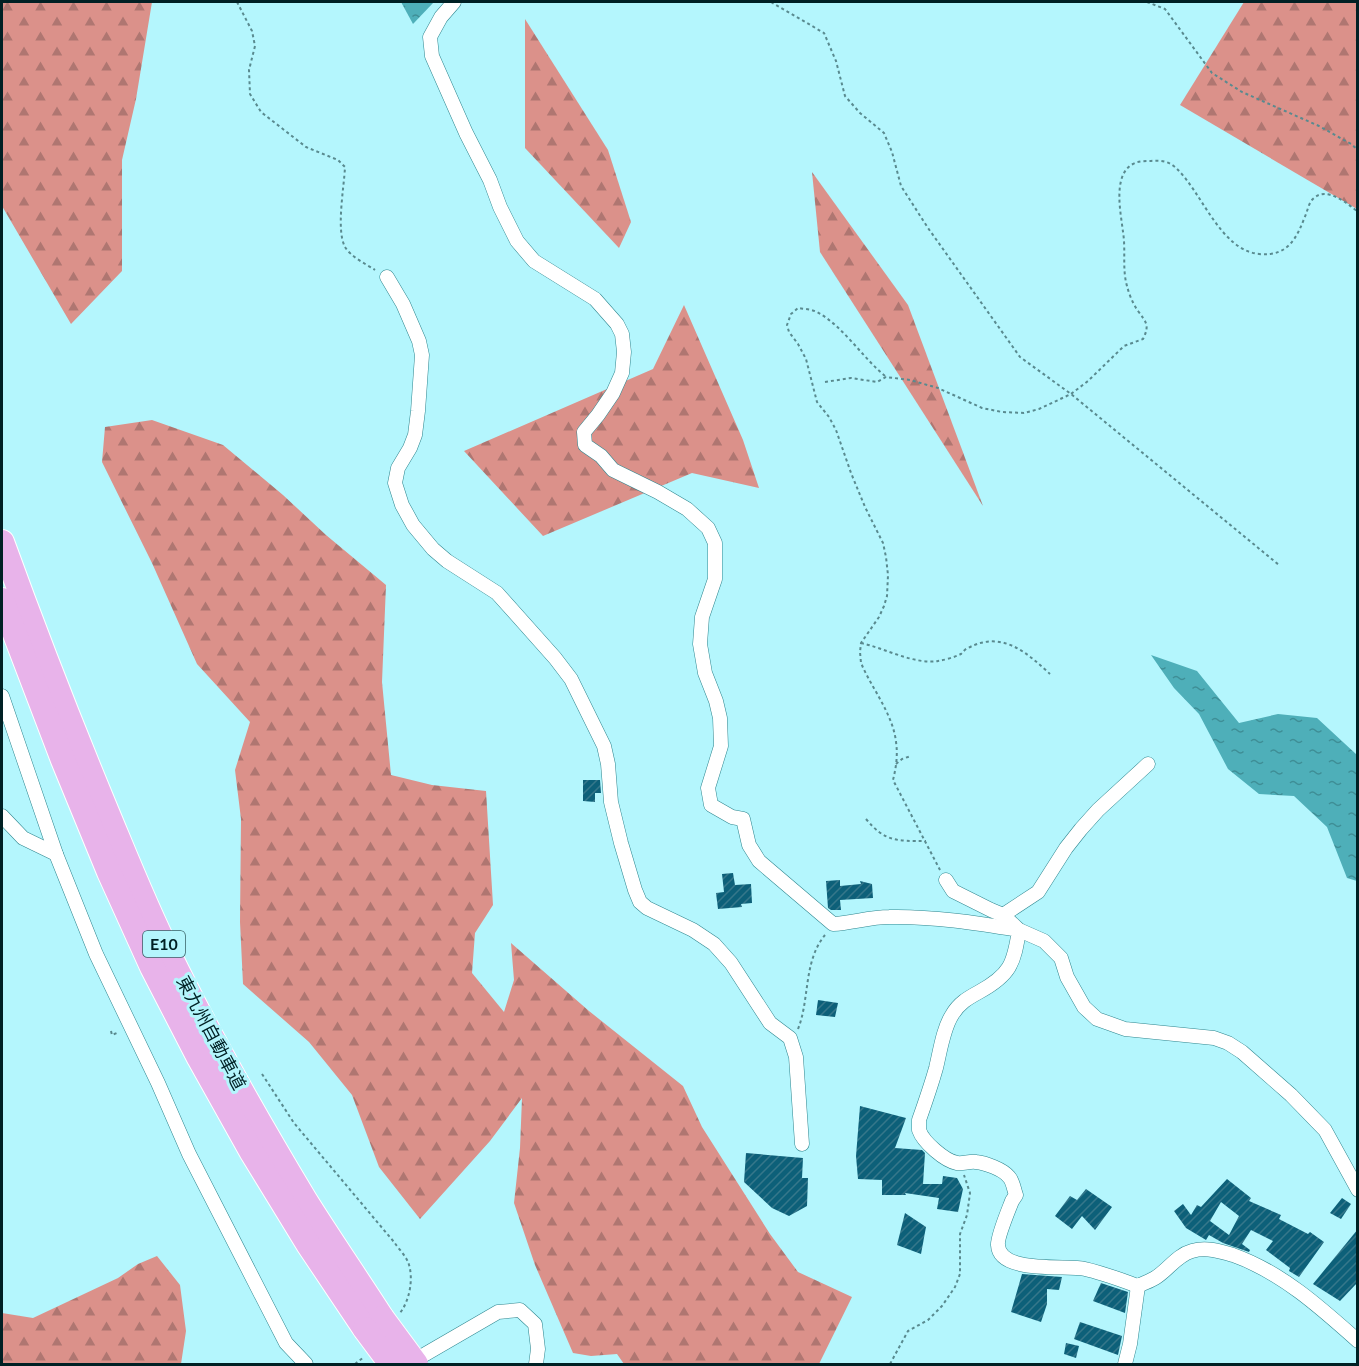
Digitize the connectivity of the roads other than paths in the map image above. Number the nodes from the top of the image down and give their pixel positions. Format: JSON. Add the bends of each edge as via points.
{"nodes":[{"id":1,"x":454,"y":2,"type":"edge"},
{"id":2,"x":387,"y":277,"type":"road end"},
{"id":3,"x":2,"y":542,"type":"edge"},
{"id":4,"x":2,"y":600,"type":"edge"},
{"id":5,"x":2,"y":696,"type":"edge"},
{"id":6,"x":1148,"y":764,"type":"dead end"},
{"id":7,"x":2,"y":816,"type":"edge"},
{"id":8,"x":56,"y":854,"type":"junction"},
{"id":9,"x":946,"y":880,"type":"road end"},
{"id":10,"x":1003,"y":915,"type":"junction"},
{"id":11,"x":1019,"y":930,"type":"junction"},
{"id":12,"x":802,"y":1144,"type":"dead end"},
{"id":13,"x":1358,"y":1190,"type":"edge"},
{"id":14,"x":1138,"y":1286,"type":"junction"},
{"id":15,"x":379,"y":1329,"type":"junction"},
{"id":16,"x":1358,"y":1341,"type":"edge"},
{"id":17,"x":306,"y":1365,"type":"edge"},
{"id":18,"x":391,"y":1365,"type":"edge"},
{"id":19,"x":408,"y":1365,"type":"edge"},
{"id":20,"x":416,"y":1365,"type":"edge"},
{"id":21,"x":536,"y":1365,"type":"edge"},
{"id":22,"x":1125,"y":1365,"type":"edge"}],
"edges":[{"from":1,"to":11,"type":"street","via":[[430,37],[432,56],[517,241],[534,261],[595,299],[622,334],[622,373],[613,393],[584,432],[585,445],[613,470],[687,509],[708,528],[715,543],[715,579],[702,617],[700,644],[720,718],[721,746],[708,788],[711,805],[743,819],[749,844],[759,861],[833,924],[891,917]]},
{"from":2,"to":12,"type":"street","via":[[407,313],[422,355],[415,435],[395,483],[402,505],[412,525],[433,549],[497,593],[571,679],[604,746],[611,802],[640,902],[714,944],[770,1023],[790,1038],[796,1057]]},
{"from":3,"to":15,"type":"highway","name":"東九州自動車道","number":"E10","via":[[81,749],[169,953],[222,1057]]},
{"from":4,"to":15,"type":"highway","name":"東九州自動車道","number":"E10","via":[[109,873],[199,1058],[308,1244]]},
{"from":5,"to":8,"type":"street"},
{"from":6,"to":10,"type":"street","via":[[1081,829],[1038,892]]},
{"from":7,"to":8,"type":"street","via":[[23,838]]},
{"from":8,"to":17,"type":"street","via":[[96,954],[189,1154],[286,1343]]},
{"from":9,"to":10,"type":"street","via":[[953,891]]},
{"from":10,"to":11,"type":"street"},
{"from":11,"to":13,"type":"street","via":[[1044,941],[1060,958],[1084,1007],[1097,1019],[1125,1029],[1214,1038],[1242,1052],[1325,1130]]},
{"from":11,"to":14,"type":"street","via":[[1015,956],[1006,973],[964,1000],[950,1018],[919,1129],[947,1159],[989,1166],[1010,1178],[1016,1195],[998,1244],[1007,1260],[1025,1266],[1072,1267]]},
{"from":14,"to":16,"type":"street","via":[[1191,1251],[1218,1250],[1252,1262],[1280,1278]]},
{"from":14,"to":22,"type":"street"},
{"from":15,"to":18,"type":"highway","name":"東九州自動車道","number":"E10","bridge":true},
{"from":15,"to":20,"type":"highway","name":"東九州自動車道","number":"E10","bridge":true},
{"from":19,"to":21,"type":"street","via":[[498,1312],[520,1310],[535,1324]]}]}
